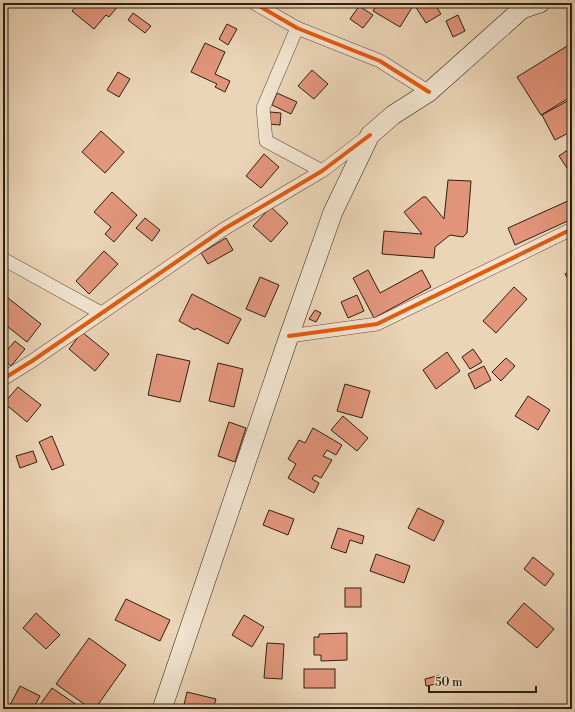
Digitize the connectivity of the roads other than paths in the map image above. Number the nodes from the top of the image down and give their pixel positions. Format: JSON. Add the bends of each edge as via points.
{"nodes":[{"id":1,"x":254,"y":3,"type":"edge"},
{"id":2,"x":540,"y":3,"type":"edge"},
{"id":3,"x":520,"y":6,"type":"edge"},
{"id":4,"x":297,"y":28,"type":"junction"},
{"id":5,"x":429,"y":92,"type":"junction"},
{"id":6,"x":370,"y":135,"type":"junction"},
{"id":7,"x":322,"y":171,"type":"junction"},
{"id":8,"x":572,"y":229,"type":"edge"},
{"id":9,"x":3,"y":259,"type":"edge"},
{"id":10,"x":101,"y":313,"type":"junction"},
{"id":11,"x":289,"y":336,"type":"junction"},
{"id":12,"x":3,"y":379,"type":"edge"},
{"id":13,"x":162,"y":709,"type":"edge"}],
"edges":[{"from":1,"to":4,"type":"street"},
{"from":2,"to":3,"type":"main road"},
{"from":3,"to":5,"type":"main road"},
{"from":4,"to":5,"type":"street","via":[[380,61]]},
{"from":4,"to":7,"type":"street","via":[[262,108],[266,141]]},
{"from":5,"to":6,"type":"main road","via":[[393,115]]},
{"from":6,"to":7,"type":"street"},
{"from":6,"to":11,"type":"main road","via":[[333,212]]},
{"from":7,"to":10,"type":"street","via":[[224,229]]},
{"from":8,"to":11,"type":"street","via":[[377,324]]},
{"from":9,"to":10,"type":"street"},
{"from":10,"to":12,"type":"street"},
{"from":11,"to":13,"type":"main road"}]}
